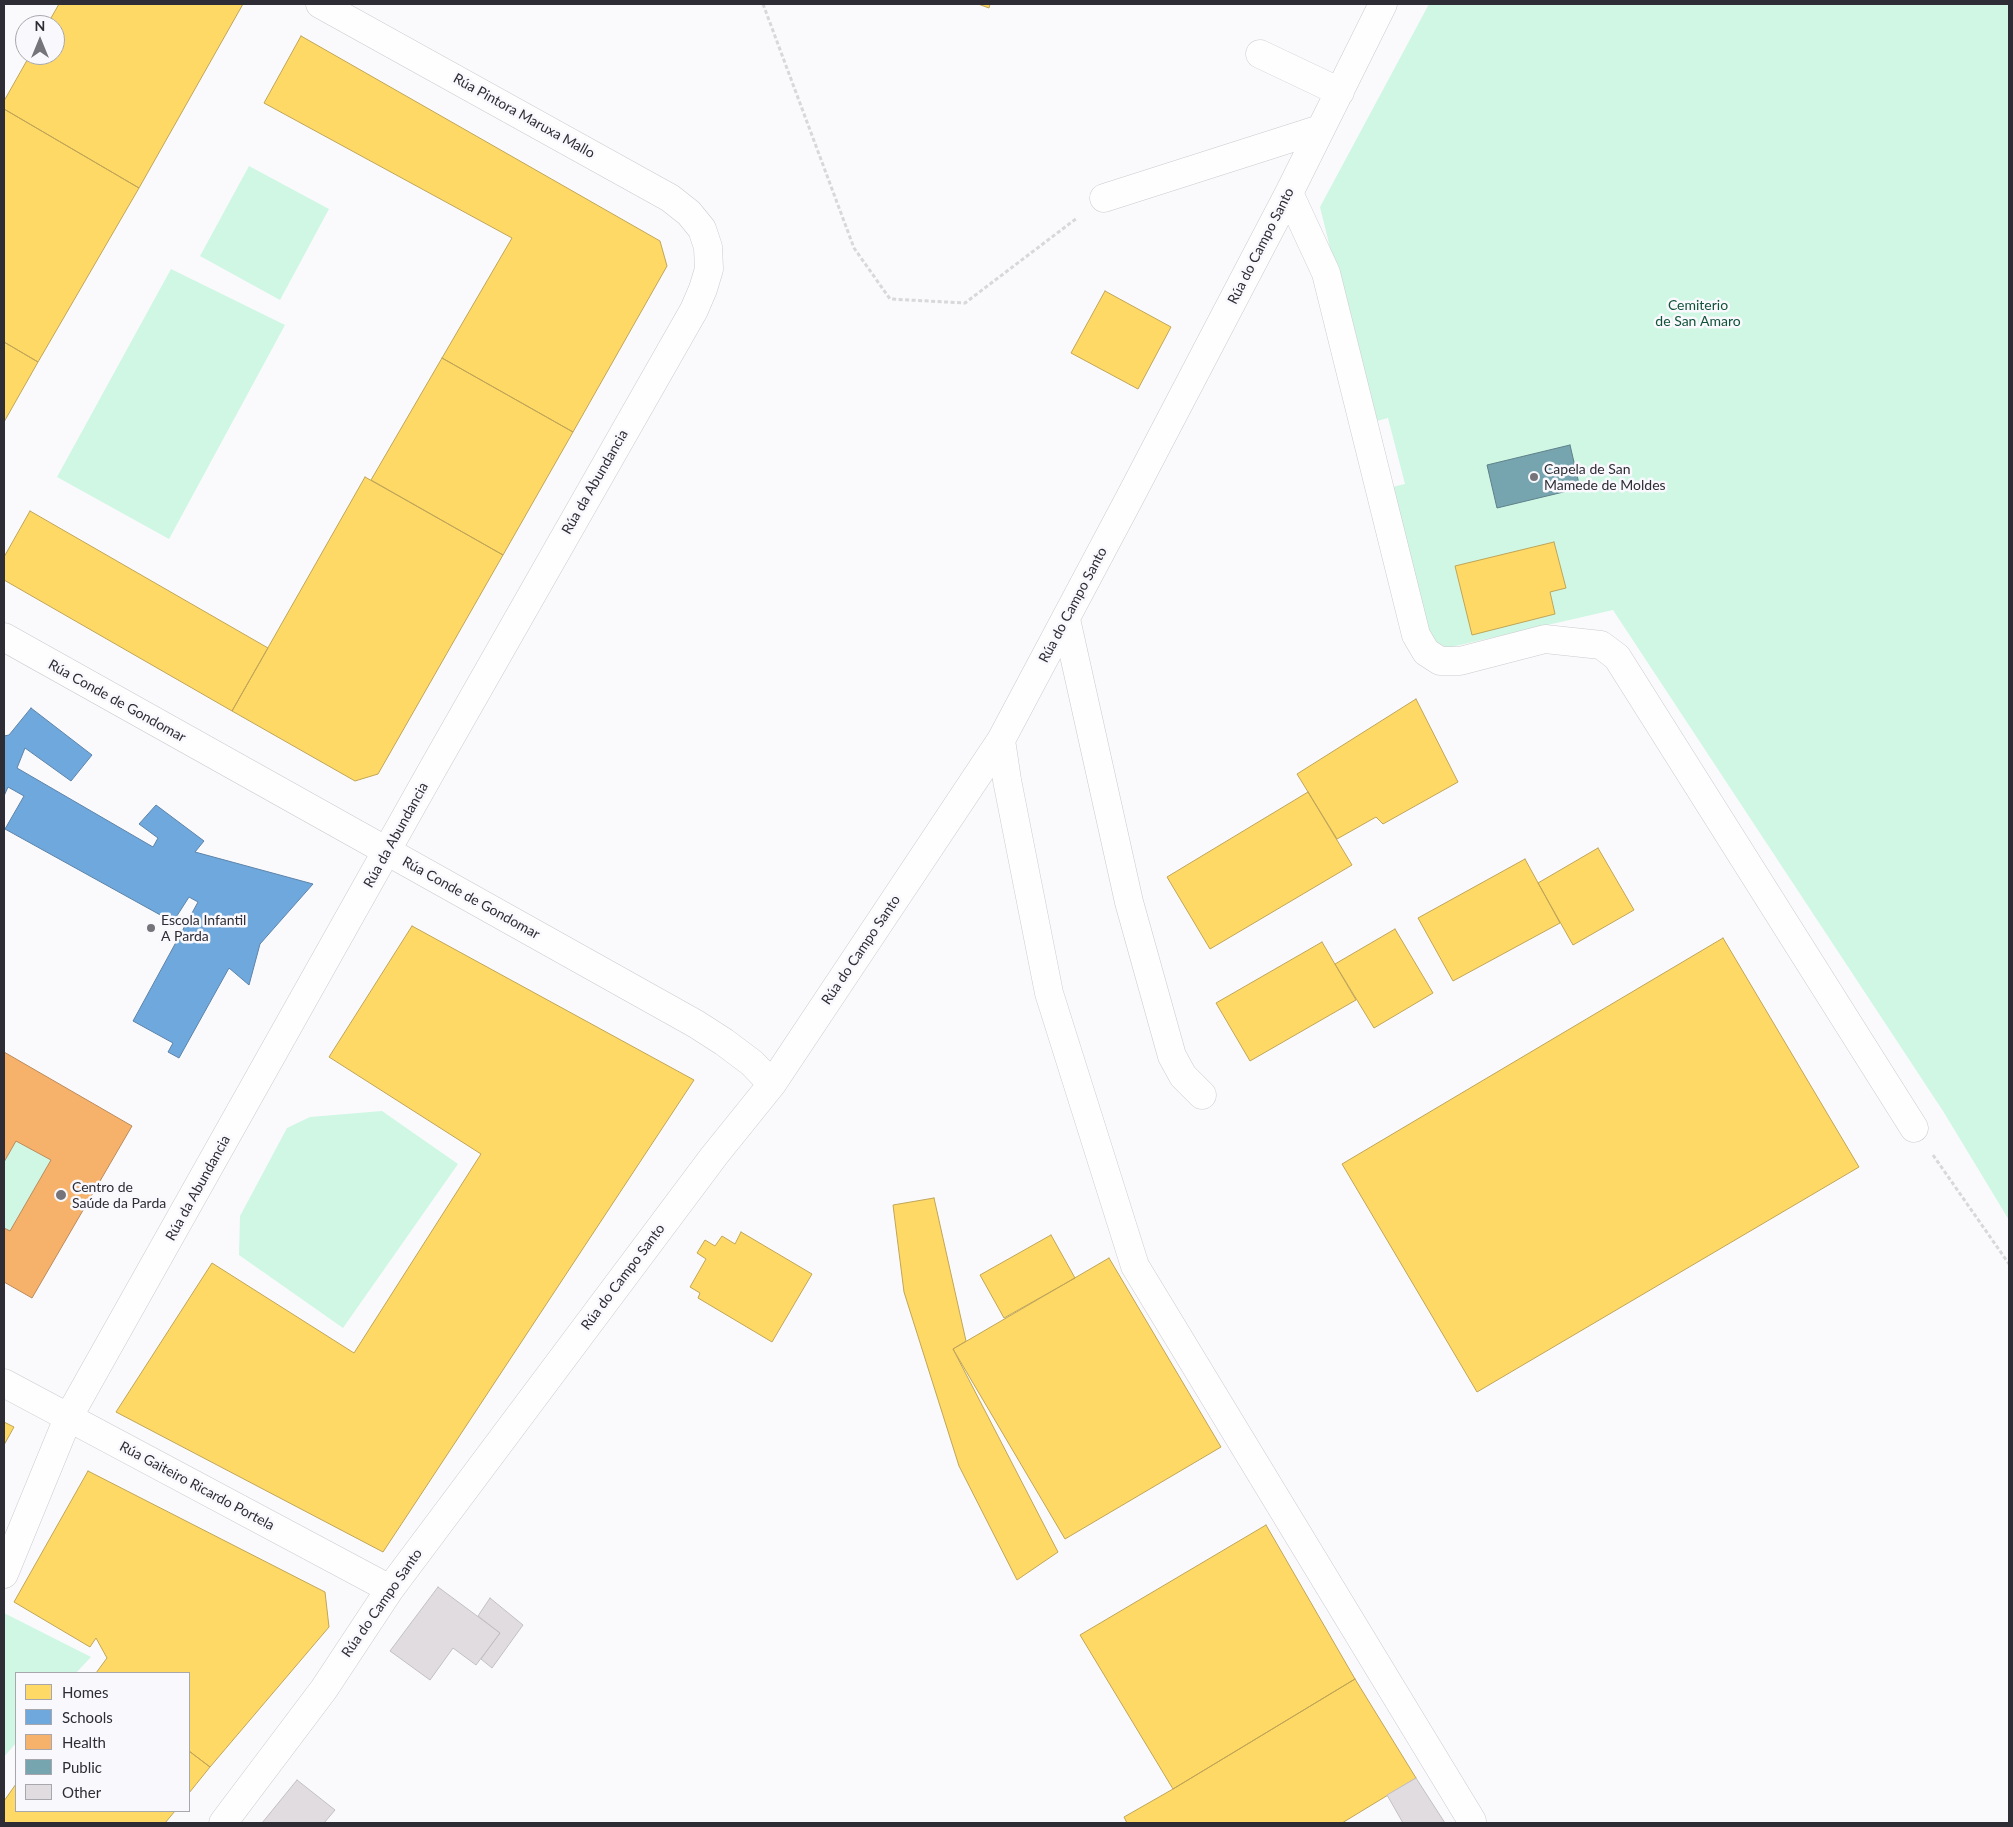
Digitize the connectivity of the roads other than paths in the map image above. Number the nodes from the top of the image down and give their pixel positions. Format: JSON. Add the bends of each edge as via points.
{"nodes":[{"id":1,"x":320,"y":4,"type":"edge"},
{"id":2,"x":1384,"y":4,"type":"edge"},
{"id":3,"x":1260,"y":54,"type":"dead end"},
{"id":4,"x":1340,"y":92,"type":"junction"},
{"id":5,"x":1320,"y":129,"type":"junction"},
{"id":6,"x":1289,"y":193,"type":"junction"},
{"id":7,"x":1104,"y":198,"type":"road end"},
{"id":8,"x":708,"y":247,"type":"joint"},
{"id":9,"x":1066,"y":619,"type":"junction"},
{"id":10,"x":4,"y":637,"type":"edge"},
{"id":11,"x":1001,"y":740,"type":"junction"},
{"id":12,"x":387,"y":852,"type":"junction"},
{"id":13,"x":772,"y":1084,"type":"junction"},
{"id":14,"x":1202,"y":1095,"type":"dead end"},
{"id":15,"x":1914,"y":1128,"type":"road end"},
{"id":16,"x":4,"y":1383,"type":"edge"},
{"id":17,"x":68,"y":1418,"type":"junction"},
{"id":18,"x":4,"y":1574,"type":"edge"},
{"id":19,"x":390,"y":1589,"type":"junction"},
{"id":20,"x":1472,"y":1821,"type":"dead end"},
{"id":21,"x":223,"y":1823,"type":"edge"}],
"edges":[{"from":1,"to":8,"type":"street","name":"Rúa Pintora Maruxa Mallo","via":[[670,198],[702,229]]},
{"from":2,"to":4,"type":"street","name":"Rúa do Campo Santo"},
{"from":3,"to":4,"type":"street"},
{"from":4,"to":5,"type":"street","name":"Rúa do Campo Santo"},
{"from":5,"to":6,"type":"street","name":"Rúa do Campo Santo"},
{"from":5,"to":7,"type":"street"},
{"from":6,"to":9,"type":"street","name":"Rúa do Campo Santo"},
{"from":6,"to":15,"type":"street","via":[[1326,273],[1416,635],[1426,652],[1440,661],[1460,661],[1545,639],[1601,645],[1617,657]]},
{"from":8,"to":12,"type":"street","name":"Rúa da Abundancia","via":[[709,269],[694,310]]},
{"from":9,"to":11,"type":"street","name":"Rúa do Campo Santo"},
{"from":9,"to":14,"type":"street","via":[[1129,902],[1170,1047],[1183,1076]]},
{"from":10,"to":12,"type":"street","name":"Rúa Conde de Gondomar"},
{"from":11,"to":13,"type":"street","name":"Rúa do Campo Santo"},
{"from":11,"to":20,"type":"street","via":[[1049,993],[1135,1266]]},
{"from":12,"to":13,"type":"street","name":"Rúa Conde de Gondomar","via":[[696,1024],[752,1063]]},
{"from":12,"to":17,"type":"street","name":"Rúa da Abundancia"},
{"from":13,"to":19,"type":"street","name":"Rúa do Campo Santo","via":[[714,1156]]},
{"from":16,"to":17,"type":"street","name":"Rúa Gaiteiro Ricardo Portela"},
{"from":17,"to":18,"type":"street","name":"Rúa da Abundancia"},
{"from":17,"to":19,"type":"street","name":"Rúa Gaiteiro Ricardo Portela"},
{"from":19,"to":21,"type":"street","name":"Rúa do Campo Santo","via":[[324,1688]]}]}
